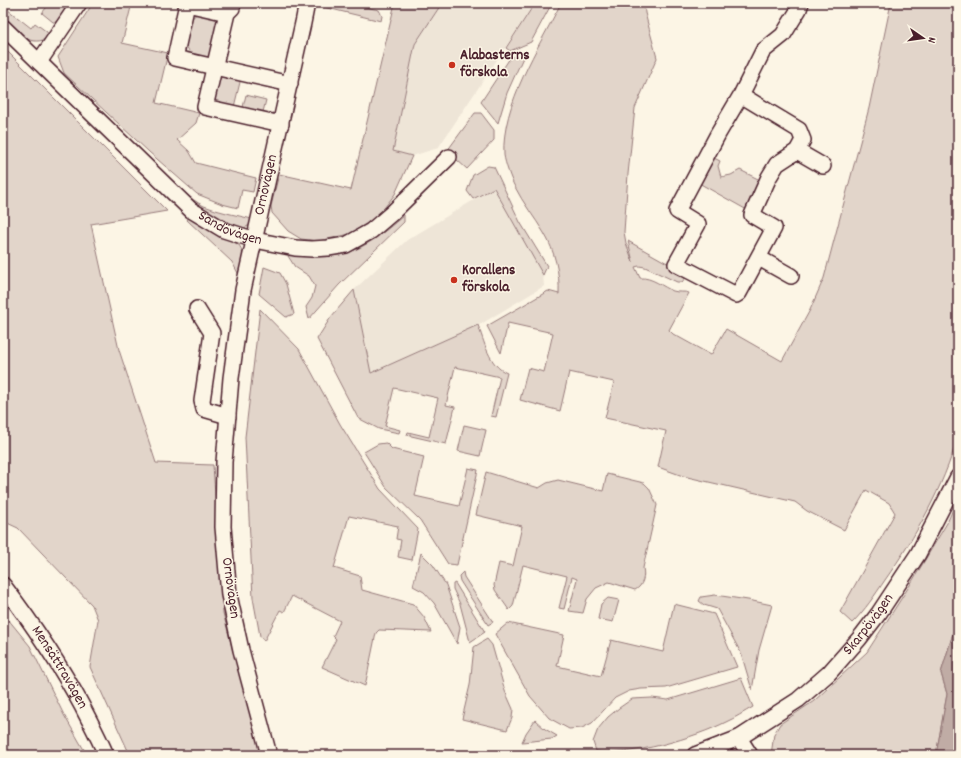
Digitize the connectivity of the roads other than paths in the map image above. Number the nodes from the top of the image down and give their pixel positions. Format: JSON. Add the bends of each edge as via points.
{"nodes":[{"id":1,"x":79,"y":3,"type":"edge"},
{"id":2,"x":307,"y":3,"type":"edge"},
{"id":3,"x":801,"y":3,"type":"edge"},
{"id":4,"x":230,"y":8,"type":"edge"},
{"id":5,"x":3,"y":27,"type":"edge"},
{"id":6,"x":39,"y":62,"type":"junction"},
{"id":7,"x":214,"y":66,"type":"junction"},
{"id":8,"x":290,"y":84,"type":"junction"},
{"id":9,"x":741,"y":95,"type":"junction"},
{"id":10,"x":281,"y":124,"type":"junction"},
{"id":11,"x":798,"y":151,"type":"junction"},
{"id":12,"x":449,"y":157,"type":"dead end"},
{"id":13,"x":823,"y":166,"type":"dead end"},
{"id":14,"x":254,"y":240,"type":"junction"},
{"id":15,"x":759,"y":258,"type":"junction"},
{"id":16,"x":791,"y":276,"type":"dead end"},
{"id":17,"x":198,"y":309,"type":"dead end"},
{"id":18,"x":228,"y":416,"type":"junction"},
{"id":19,"x":958,"y":477,"type":"edge"},
{"id":20,"x":3,"y":585,"type":"edge"},
{"id":21,"x":739,"y":738,"type":"junction"},
{"id":22,"x":106,"y":755,"type":"edge"},
{"id":23,"x":269,"y":755,"type":"edge"},
{"id":24,"x":695,"y":755,"type":"edge"},
{"id":25,"x":750,"y":755,"type":"edge"}],
"edges":[{"from":1,"to":6,"type":"street"},
{"from":2,"to":8,"type":"street","name":"Ornövägen"},
{"from":3,"to":9,"type":"street","via":[[783,35],[763,51]]},
{"from":4,"to":7,"type":"street"},
{"from":4,"to":7,"type":"street","via":[[187,4],[175,58]]},
{"from":5,"to":6,"type":"street","name":"Sandövägen"},
{"from":6,"to":14,"type":"street","name":"Sandövägen","via":[[191,210],[224,230]]},
{"from":7,"to":8,"type":"street"},
{"from":7,"to":10,"type":"street","via":[[205,107]]},
{"from":8,"to":10,"type":"street","name":"Ornövägen"},
{"from":9,"to":11,"type":"street","via":[[798,130],[803,140]]},
{"from":9,"to":15,"type":"street","via":[[677,211],[698,224],[676,264],[736,295]]},
{"from":10,"to":14,"type":"street","name":"Ornövägen"},
{"from":11,"to":13,"type":"street"},
{"from":11,"to":15,"type":"street","via":[[778,164],[752,215],[774,228]]},
{"from":12,"to":14,"type":"street","name":"Sandövägen","via":[[371,231],[346,245],[312,249]]},
{"from":14,"to":18,"type":"street","name":"Ornövägen","via":[[243,290]]},
{"from":15,"to":16,"type":"street"},
{"from":17,"to":18,"type":"street","via":[[212,333],[202,401],[204,408]]},
{"from":18,"to":23,"type":"street","name":"Ornövägen","via":[[223,528],[229,595]]},
{"from":19,"to":21,"type":"street","name":"Skarpövägen","via":[[918,554],[859,640],[829,673],[802,697]]},
{"from":20,"to":22,"type":"street","name":"Mensättravägen","via":[[65,674]]},
{"from":21,"to":24,"type":"street","name":"Skarpövägen"},
{"from":21,"to":25,"type":"street"}]}
